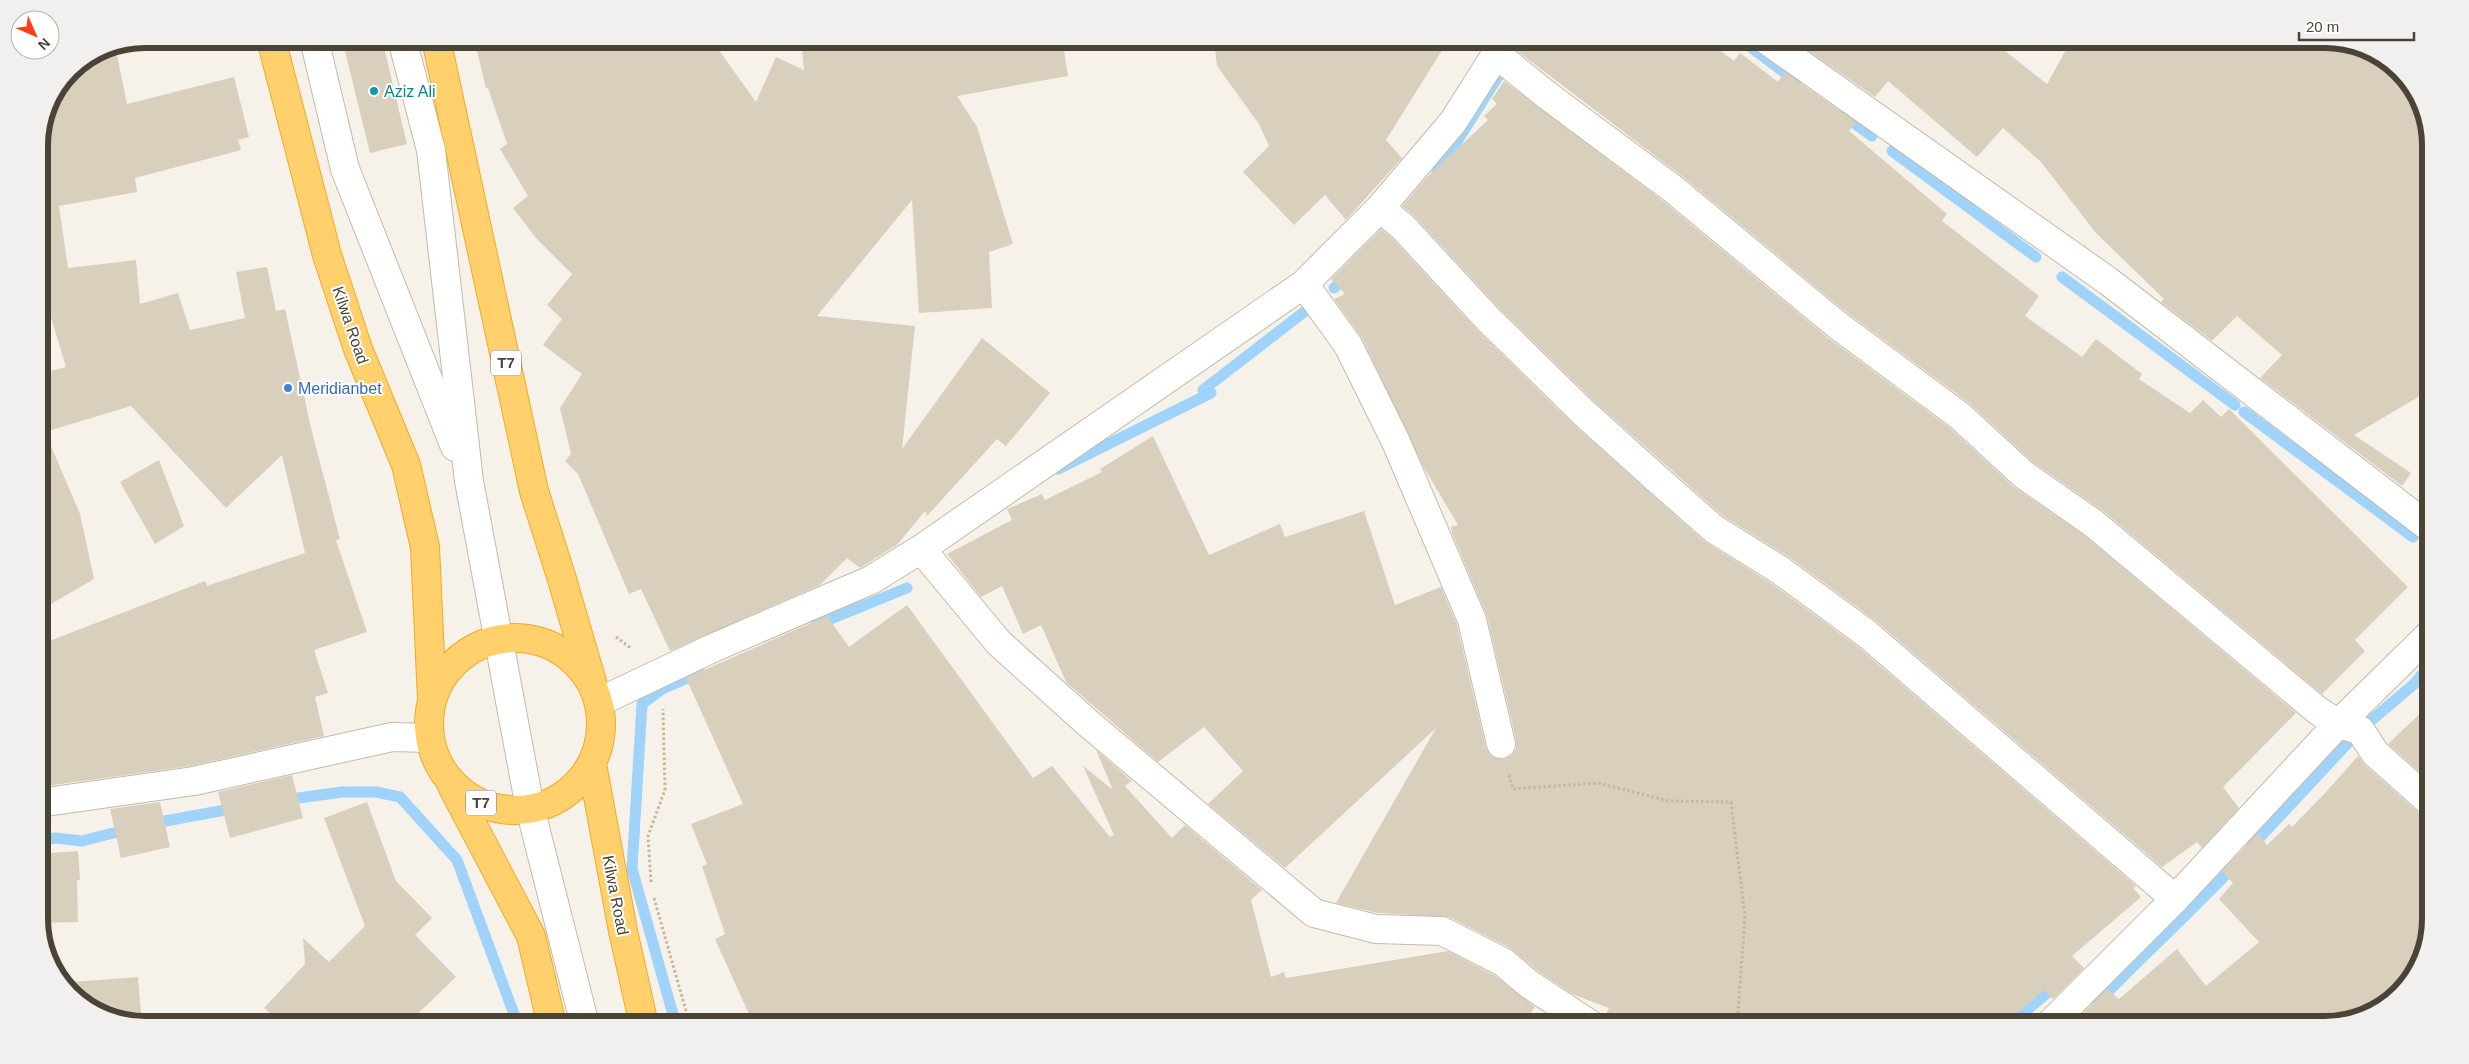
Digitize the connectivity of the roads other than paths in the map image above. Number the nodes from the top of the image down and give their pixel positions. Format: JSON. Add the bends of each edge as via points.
{"nodes":[{"id":1,"x":273,"y":48,"type":"edge"},
{"id":2,"x":316,"y":48,"type":"edge"},
{"id":3,"x":404,"y":48,"type":"edge"},
{"id":4,"x":438,"y":48,"type":"edge"},
{"id":5,"x":1500,"y":48,"type":"edge"},
{"id":6,"x":1502,"y":48,"type":"edge"},
{"id":7,"x":1778,"y":48,"type":"edge"},
{"id":8,"x":1380,"y":208,"type":"junction"},
{"id":9,"x":1304,"y":284,"type":"junction"},
{"id":10,"x":469,"y":481,"type":"junction"},
{"id":11,"x":2421,"y":521,"type":"edge"},
{"id":12,"x":921,"y":549,"type":"junction"},
{"id":13,"x":499,"y":640,"type":"junction"},
{"id":14,"x":2422,"y":642,"type":"edge"},
{"id":15,"x":595,"y":692,"type":"junction"},
{"id":16,"x":432,"y":700,"type":"junction"},
{"id":17,"x":2338,"y":724,"type":"junction"},
{"id":18,"x":430,"y":738,"type":"junction"},
{"id":19,"x":1501,"y":744,"type":"road end"},
{"id":20,"x":592,"y":764,"type":"junction"},
{"id":21,"x":450,"y":781,"type":"junction"},
{"id":22,"x":2422,"y":795,"type":"edge"},
{"id":23,"x":48,"y":802,"type":"edge"},
{"id":24,"x":530,"y":808,"type":"junction"},
{"id":25,"x":2175,"y":899,"type":"junction"},
{"id":26,"x":550,"y":1016,"type":"edge"},
{"id":27,"x":583,"y":1016,"type":"edge"},
{"id":28,"x":642,"y":1016,"type":"edge"},
{"id":29,"x":1577,"y":1016,"type":"edge"},
{"id":30,"x":2058,"y":1016,"type":"edge"}],
"edges":[{"from":1,"to":16,"type":"highway","name":"Kilwa Road","number":"T7","via":[[327,255],[358,349],[406,465],[425,547]]},
{"from":2,"to":10,"type":"street","via":[[345,169]]},
{"from":3,"to":10,"type":"street","via":[[431,150]]},
{"from":4,"to":15,"type":"highway","number":"T7","via":[[534,491]]},
{"from":5,"to":8,"type":"street","via":[[1452,122]]},
{"from":6,"to":17,"type":"street","via":[[1548,96],[1673,189],[1836,324],[1960,416],[2024,475],[2093,523],[2237,645]]},
{"from":7,"to":11,"type":"street","via":[[2108,281]]},
{"from":8,"to":9,"type":"street"},
{"from":8,"to":25,"type":"street","via":[[1403,227],[1488,318],[1584,413],[1714,529],[1780,570],[1867,634]]},
{"from":9,"to":12,"type":"street"},
{"from":9,"to":19,"type":"street","via":[[1348,345],[1396,442],[1472,620]]},
{"from":10,"to":13,"type":"street"},
{"from":12,"to":15,"type":"street","via":[[871,580],[715,647]]},
{"from":12,"to":29,"type":"street","via":[[999,642],[1090,724],[1314,913],[1376,929],[1442,931],[1503,962],[1529,984]]},
{"from":13,"to":15,"type":"highway","number":"T7","via":[[521,638],[549,644],[574,659]]},
{"from":13,"to":16,"type":"highway","number":"T7","via":[[465,653],[445,674]]},
{"from":13,"to":24,"type":"street"},
{"from":14,"to":17,"type":"street"},
{"from":15,"to":20,"type":"highway","number":"T7","via":[[602,722]]},
{"from":16,"to":18,"type":"highway","number":"T7","via":[[428,719]]},
{"from":17,"to":22,"type":"street","via":[[2360,730],[2375,753]]},
{"from":17,"to":25,"type":"street"},
{"from":18,"to":21,"type":"highway","number":"T7","via":[[437,761]]},
{"from":18,"to":23,"type":"street","via":[[392,737],[194,782]]},
{"from":20,"to":24,"type":"highway","number":"T7","via":[[575,786],[552,802]]},
{"from":20,"to":28,"type":"highway","name":"Kilwa Road","number":"T7"},
{"from":21,"to":24,"type":"highway","number":"T7","via":[[471,799],[497,809]]},
{"from":21,"to":26,"type":"highway","number":"T7","via":[[530,936]]},
{"from":24,"to":27,"type":"street"},
{"from":25,"to":30,"type":"street"}]}
